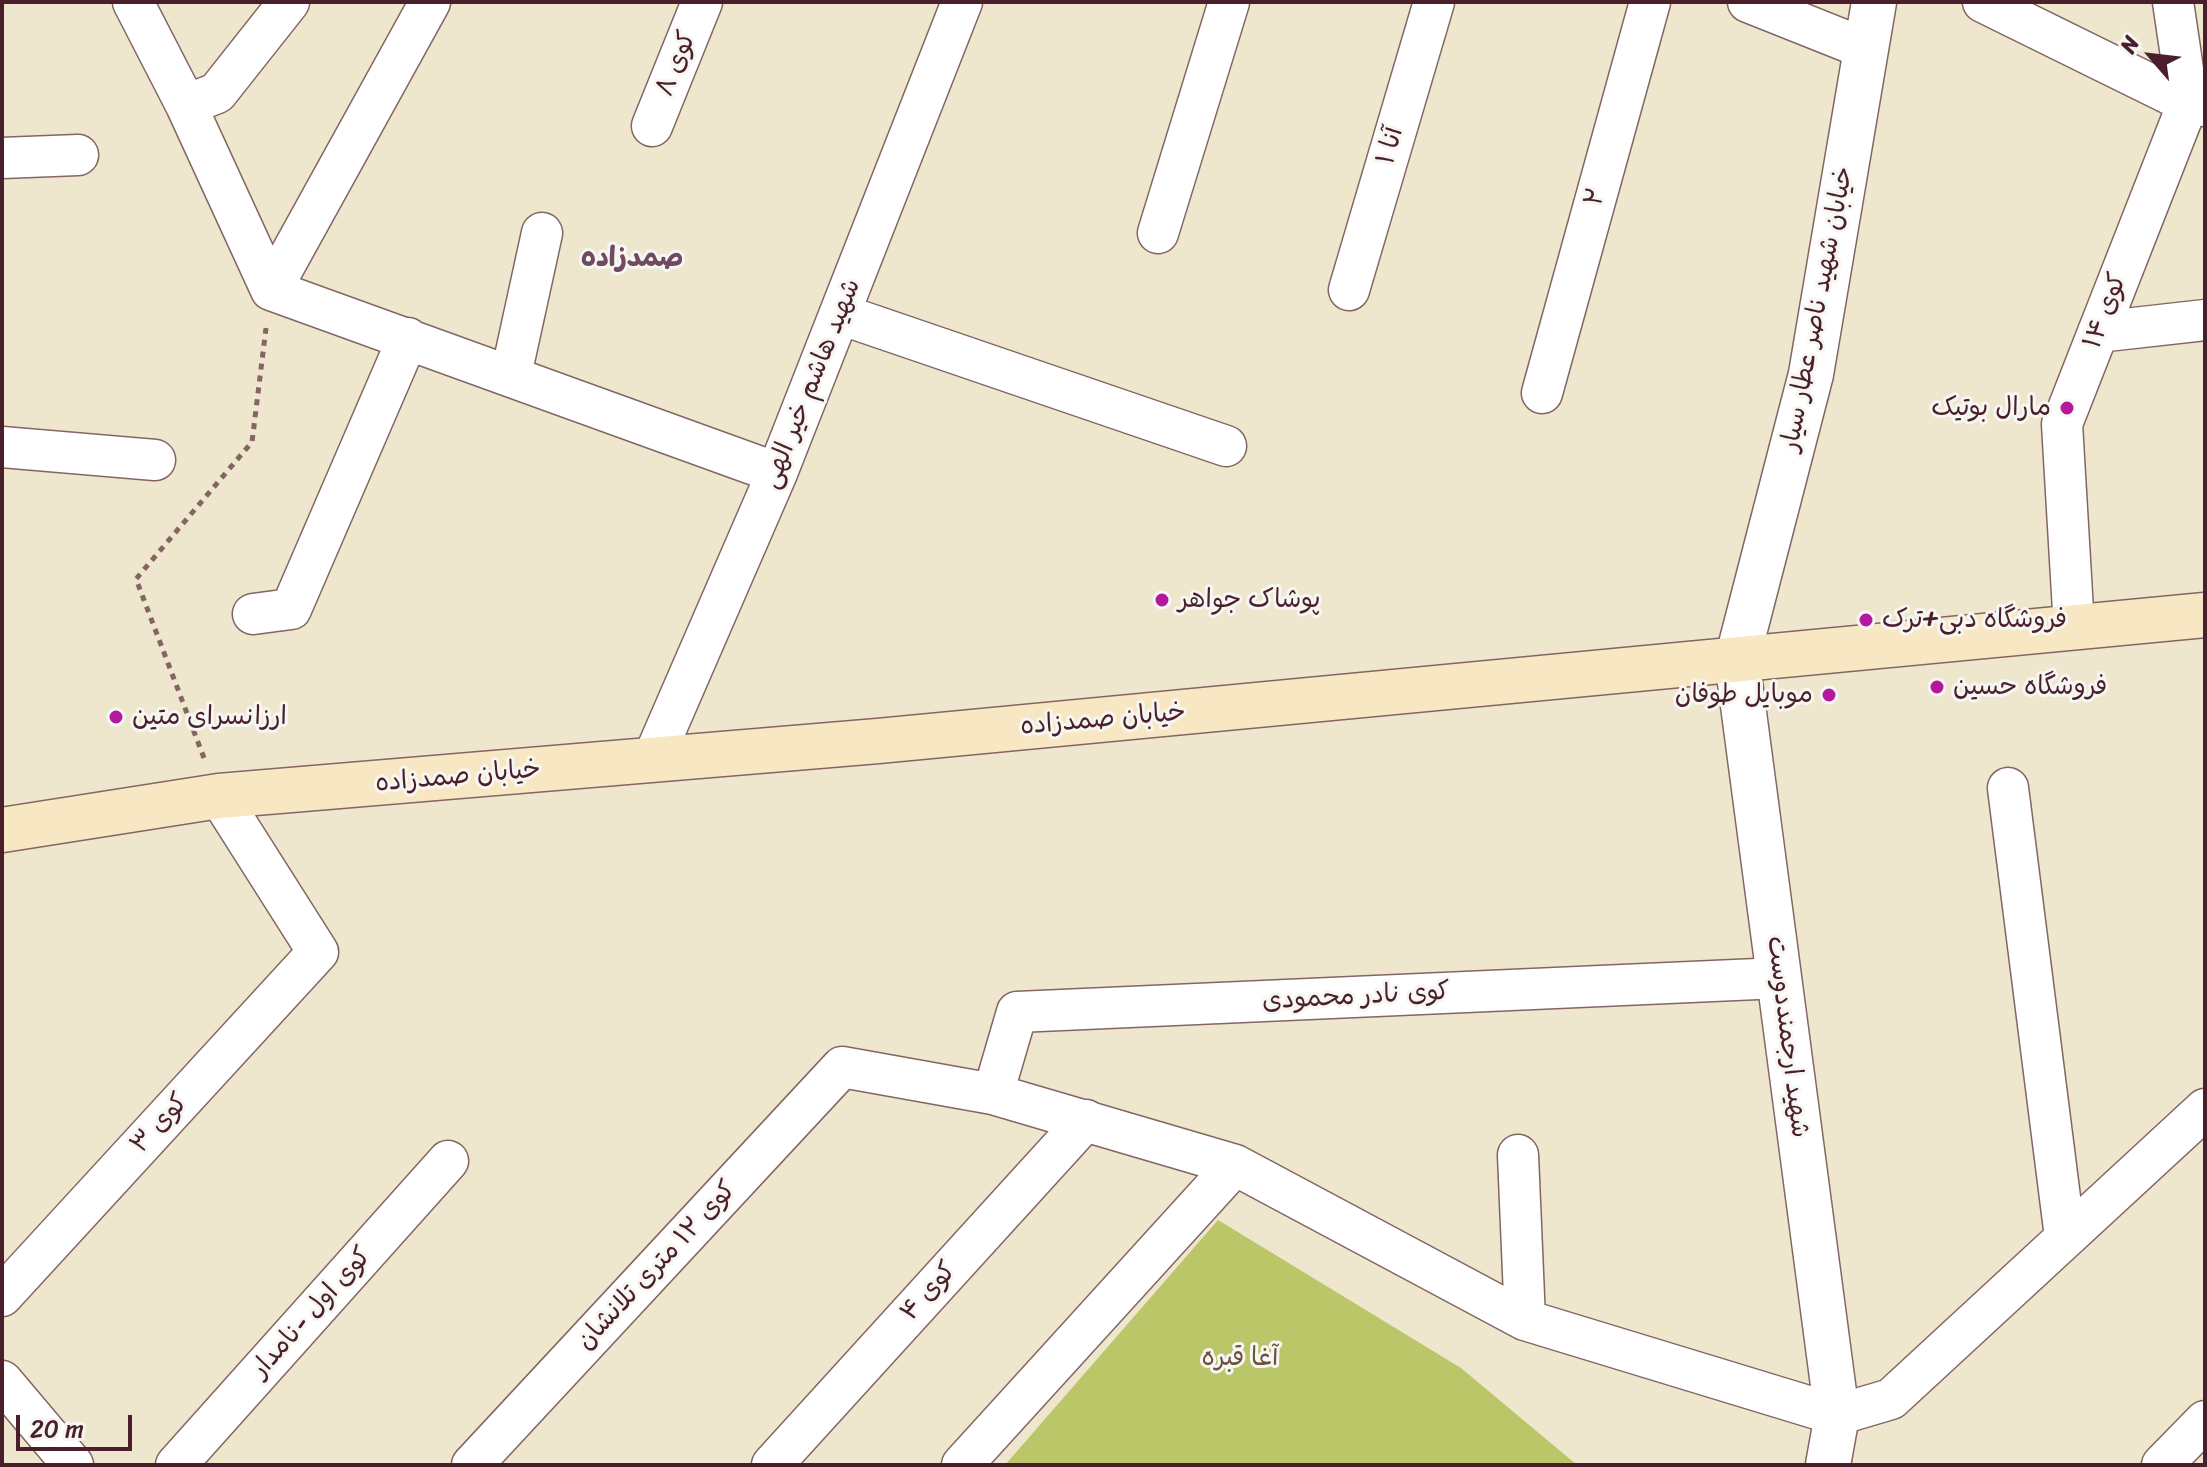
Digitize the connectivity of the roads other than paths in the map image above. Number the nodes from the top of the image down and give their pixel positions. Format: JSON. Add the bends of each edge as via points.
{"nodes":[{"id":1,"x":133,"y":2,"type":"edge"},
{"id":2,"x":289,"y":2,"type":"edge"},
{"id":3,"x":430,"y":2,"type":"edge"},
{"id":4,"x":702,"y":2,"type":"edge"},
{"id":5,"x":962,"y":2,"type":"edge"},
{"id":6,"x":1229,"y":2,"type":"edge"},
{"id":7,"x":1434,"y":2,"type":"edge"},
{"id":8,"x":1650,"y":2,"type":"edge"},
{"id":9,"x":1748,"y":2,"type":"edge"},
{"id":10,"x":1874,"y":2,"type":"edge"},
{"id":11,"x":1983,"y":2,"type":"edge"},
{"id":12,"x":2173,"y":2,"type":"edge"},
{"id":13,"x":1866,"y":49,"type":"junction"},
{"id":14,"x":186,"y":105,"type":"junction"},
{"id":15,"x":2196,"y":105,"type":"edge"},
{"id":16,"x":652,"y":126,"type":"dead end"},
{"id":17,"x":78,"y":155,"type":"dead end"},
{"id":18,"x":2,"y":158,"type":"edge"},
{"id":19,"x":542,"y":233,"type":"dead end"},
{"id":20,"x":1158,"y":233,"type":"dead end"},
{"id":21,"x":271,"y":290,"type":"junction"},
{"id":22,"x":1349,"y":290,"type":"dead end"},
{"id":23,"x":840,"y":314,"type":"junction"},
{"id":24,"x":2205,"y":320,"type":"edge"},
{"id":25,"x":2098,"y":332,"type":"junction"},
{"id":26,"x":408,"y":338,"type":"junction"},
{"id":27,"x":511,"y":375,"type":"junction"},
{"id":28,"x":1542,"y":393,"type":"dead end"},
{"id":29,"x":1226,"y":446,"type":"dead end"},
{"id":30,"x":2,"y":447,"type":"edge"},
{"id":31,"x":155,"y":460,"type":"dead end"},
{"id":32,"x":777,"y":473,"type":"junction"},
{"id":33,"x":253,"y":614,"type":"dead end"},
{"id":34,"x":2205,"y":615,"type":"edge"},
{"id":35,"x":2074,"y":628,"type":"junction"},
{"id":36,"x":1737,"y":660,"type":"junction"},
{"id":37,"x":652,"y":761,"type":"junction"},
{"id":38,"x":2008,"y":788,"type":"dead end"},
{"id":39,"x":219,"y":796,"type":"junction"},
{"id":40,"x":2,"y":830,"type":"edge"},
{"id":41,"x":1780,"y":978,"type":"junction"},
{"id":42,"x":993,"y":1094,"type":"junction"},
{"id":43,"x":2205,"y":1109,"type":"edge"},
{"id":44,"x":1086,"y":1120,"type":"junction"},
{"id":45,"x":1518,"y":1155,"type":"dead end"},
{"id":46,"x":448,"y":1161,"type":"dead end"},
{"id":47,"x":1235,"y":1165,"type":"junction"},
{"id":48,"x":2065,"y":1237,"type":"junction"},
{"id":49,"x":2,"y":1296,"type":"edge"},
{"id":50,"x":1525,"y":1320,"type":"junction"},
{"id":51,"x":2,"y":1381,"type":"edge"},
{"id":52,"x":1837,"y":1415,"type":"junction"},
{"id":53,"x":2205,"y":1421,"type":"edge"},
{"id":54,"x":57,"y":1459,"type":"edge"},
{"id":55,"x":176,"y":1465,"type":"edge"},
{"id":56,"x":472,"y":1465,"type":"edge"},
{"id":57,"x":772,"y":1465,"type":"edge"},
{"id":58,"x":962,"y":1465,"type":"edge"},
{"id":59,"x":1828,"y":1465,"type":"edge"},
{"id":60,"x":2162,"y":1465,"type":"edge"}],
"edges":[{"from":1,"to":14,"type":"street"},
{"from":2,"to":14,"type":"street","via":[[217,93]]},
{"from":3,"to":21,"type":"street"},
{"from":4,"to":16,"type":"street","name":"کوی ۸"},
{"from":5,"to":23,"type":"street","name":"شهید هاشم خیر الهی"},
{"from":6,"to":20,"type":"street"},
{"from":7,"to":22,"type":"street","name":"آنا ۱"},
{"from":8,"to":28,"type":"street","name":"۲"},
{"from":9,"to":13,"type":"street"},
{"from":10,"to":13,"type":"street","name":"خیابان شهید ناصر عطار سیار"},
{"from":11,"to":15,"type":"street"},
{"from":12,"to":15,"type":"street","name":"کوی ۱۴"},
{"from":13,"to":36,"type":"street","name":"خیابان شهید ناصر عطار سیار","via":[[1811,374]]},
{"from":14,"to":21,"type":"street"},
{"from":15,"to":25,"type":"street","name":"کوی ۱۴"},
{"from":17,"to":18,"type":"street"},
{"from":19,"to":27,"type":"street"},
{"from":21,"to":26,"type":"street"},
{"from":23,"to":29,"type":"street"},
{"from":23,"to":32,"type":"street","name":"شهید هاشم خیر الهی"},
{"from":24,"to":25,"type":"street"},
{"from":25,"to":35,"type":"street","name":"کوی ۱۴","via":[[2062,424]]},
{"from":26,"to":27,"type":"street"},
{"from":26,"to":33,"type":"street","via":[[291,609]]},
{"from":27,"to":32,"type":"street"},
{"from":30,"to":31,"type":"street"},
{"from":32,"to":37,"type":"street","name":"شهید هاشم خیر الهی"},
{"from":34,"to":35,"type":"main road","name":"خیابان صمدزاده"},
{"from":35,"to":36,"type":"main road","name":"خیابان صمدزاده"},
{"from":36,"to":37,"type":"main road","name":"خیابان صمدزاده"},
{"from":36,"to":41,"type":"street","name":"شهید ارجمنددوست"},
{"from":37,"to":39,"type":"main road","name":"خیابان صمدزاده"},
{"from":38,"to":48,"type":"street"},
{"from":39,"to":40,"type":"main road","name":"خیابان صمدزاده"},
{"from":39,"to":49,"type":"street","name":"کوی ۳","via":[[318,952]]},
{"from":41,"to":42,"type":"street","name":"کوی نادر محمودی","via":[[1017,1012]]},
{"from":41,"to":52,"type":"street","name":"شهید ارجمنددوست"},
{"from":42,"to":44,"type":"street"},
{"from":42,"to":56,"type":"street","name":"کوی ۱۲ متری تلانشان","via":[[842,1067]]},
{"from":43,"to":48,"type":"street"},
{"from":44,"to":47,"type":"street"},
{"from":44,"to":57,"type":"street","name":"کوی ۴"},
{"from":45,"to":50,"type":"street"},
{"from":46,"to":55,"type":"street","name":"کوی اول -نامدار"},
{"from":47,"to":50,"type":"street"},
{"from":47,"to":58,"type":"street"},
{"from":48,"to":52,"type":"street","via":[[1891,1399]]},
{"from":50,"to":52,"type":"street"},
{"from":51,"to":54,"type":"street"},
{"from":52,"to":59,"type":"street","name":"شهید ارجمنددوست"},
{"from":53,"to":60,"type":"street"}]}
